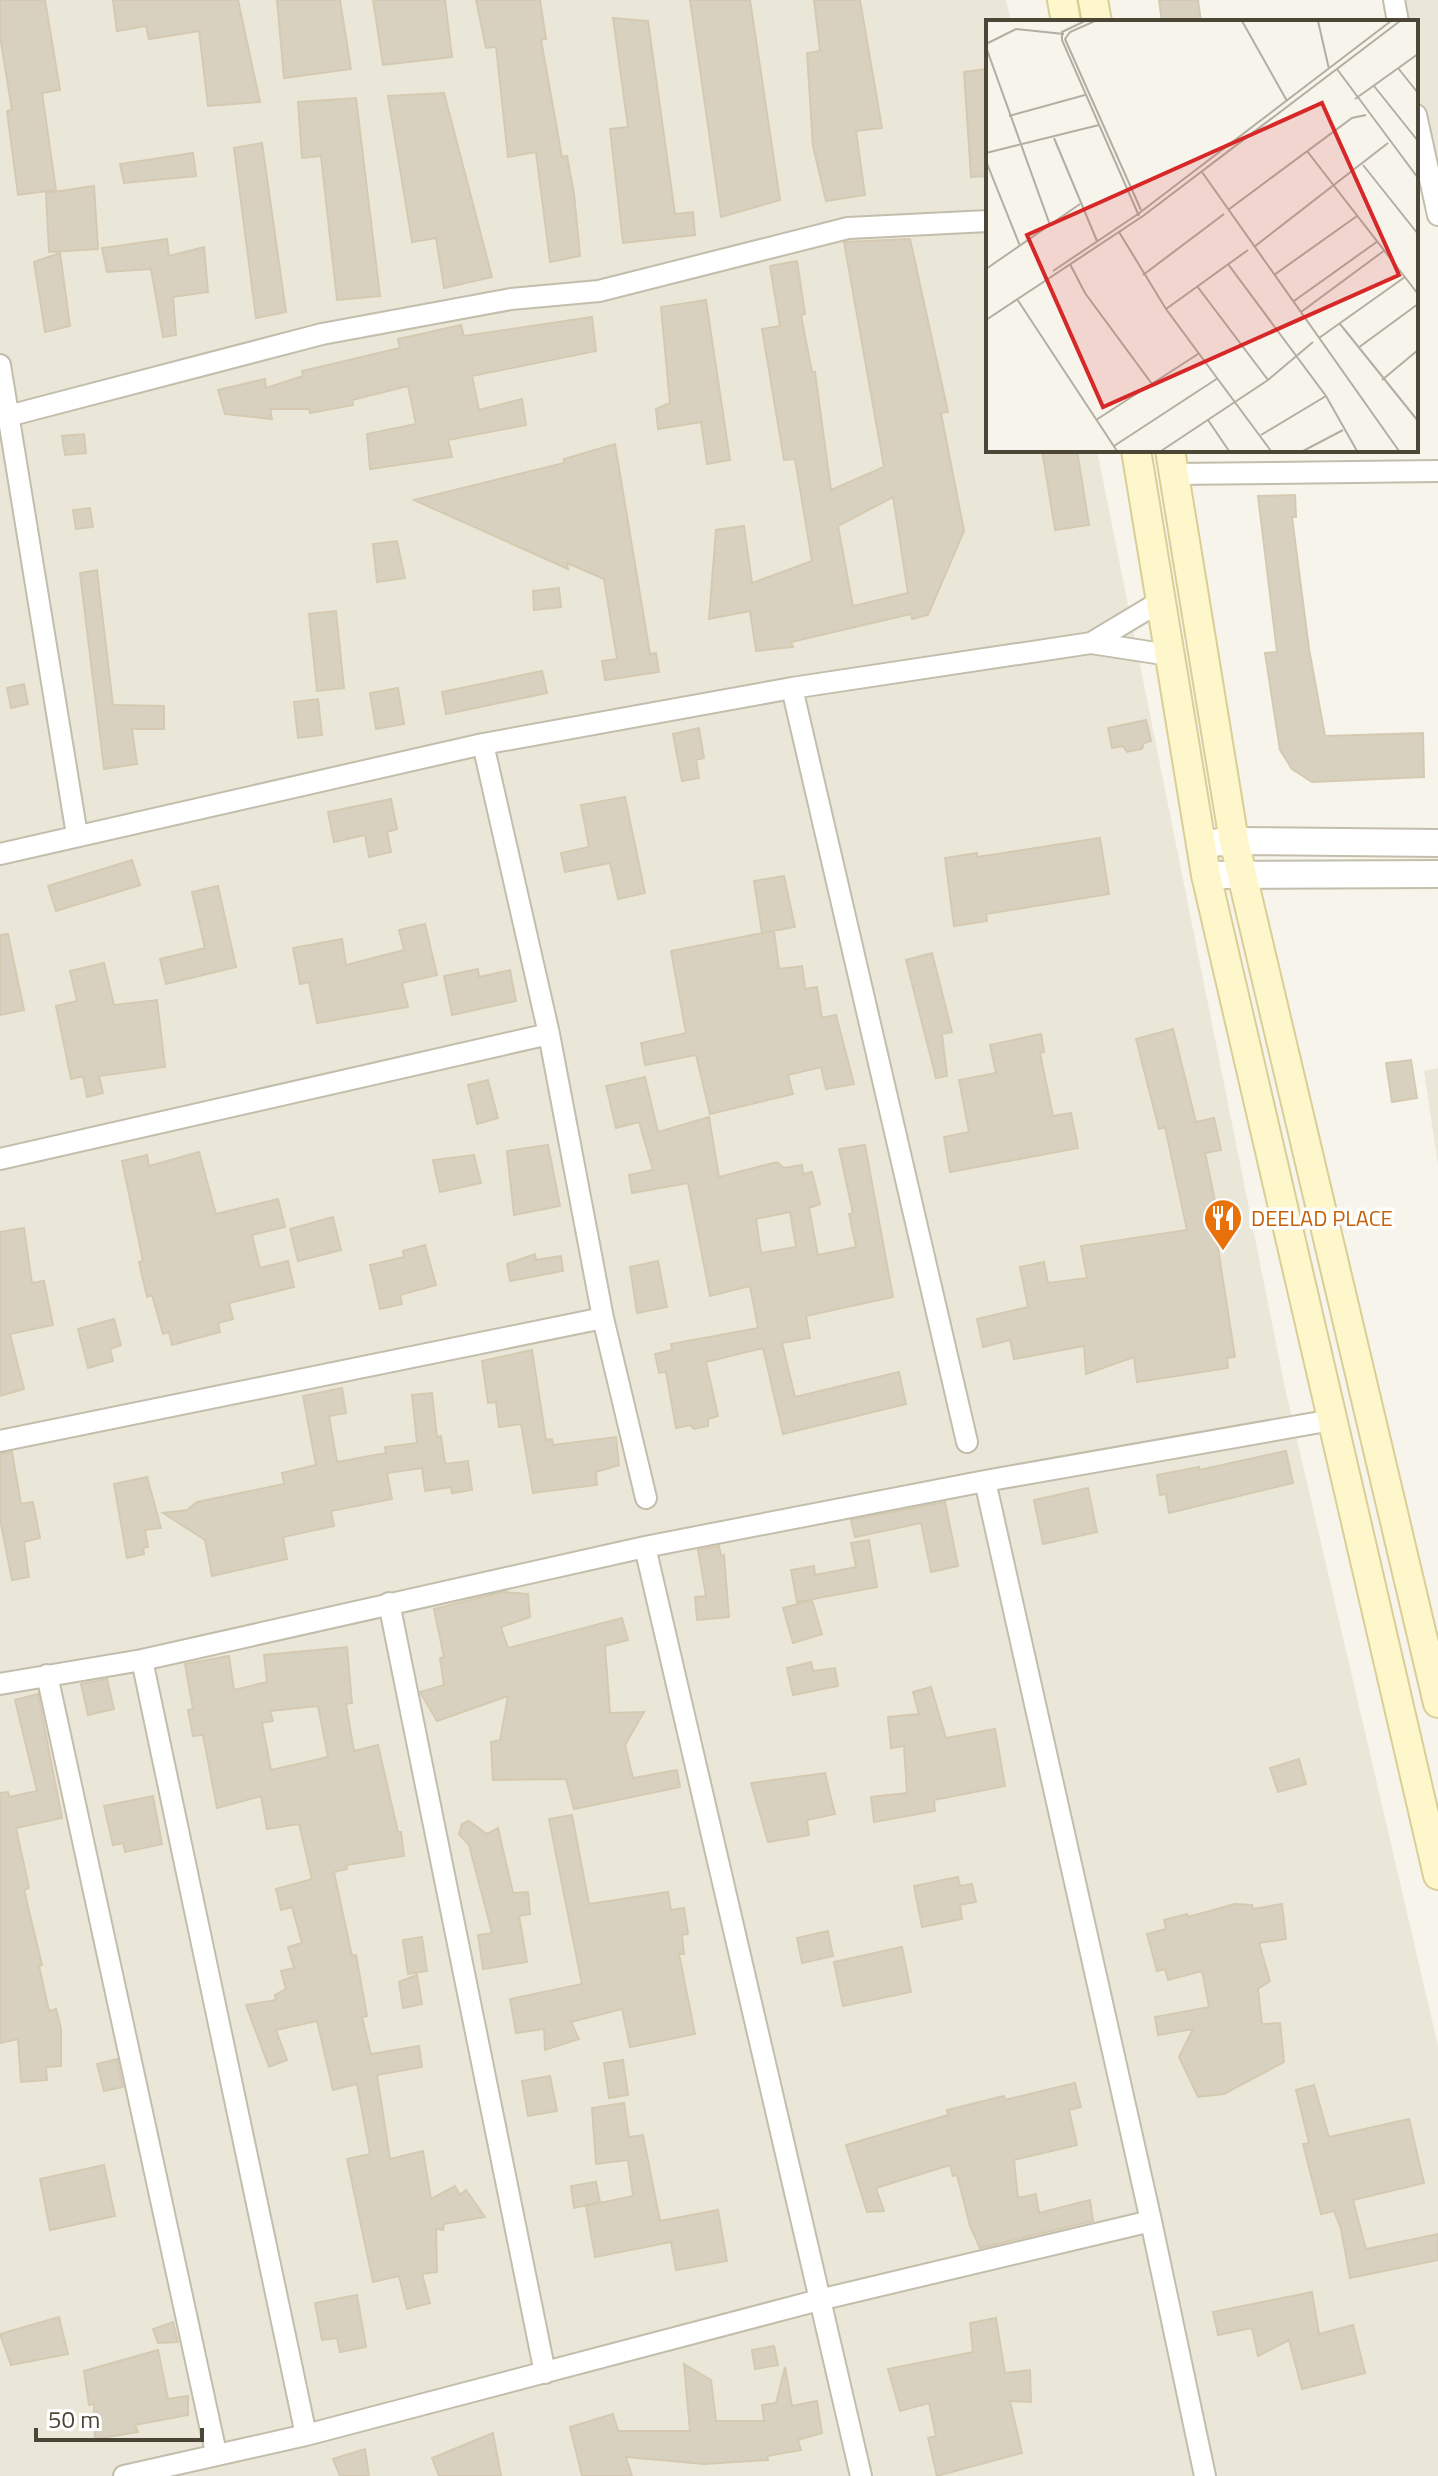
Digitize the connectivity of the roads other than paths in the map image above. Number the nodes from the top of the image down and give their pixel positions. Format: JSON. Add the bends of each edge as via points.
{"nodes":[{"id":1,"x":1062,"y":0,"type":"edge"},
{"id":2,"x":1093,"y":0,"type":"edge"},
{"id":3,"x":1394,"y":0,"type":"edge"},
{"id":4,"x":1066,"y":20,"type":"edge"},
{"id":5,"x":1097,"y":20,"type":"edge"},
{"id":6,"x":1398,"y":20,"type":"edge"},
{"id":7,"x":1418,"y":123,"type":"edge"},
{"id":8,"x":1435,"y":195,"type":"edge"},
{"id":9,"x":1438,"y":215,"type":"edge"},
{"id":10,"x":986,"y":221,"type":"edge"},
{"id":11,"x":0,"y":365,"type":"edge"},
{"id":12,"x":8,"y":416,"type":"junction"},
{"id":13,"x":1136,"y":452,"type":"edge"},
{"id":14,"x":1172,"y":462,"type":"edge"},
{"id":15,"x":1438,"y":471,"type":"edge"},
{"id":16,"x":1161,"y":601,"type":"junction"},
{"id":17,"x":1091,"y":643,"type":"junction"},
{"id":18,"x":1169,"y":655,"type":"junction"},
{"id":19,"x":792,"y":688,"type":"junction"},
{"id":20,"x":483,"y":744,"type":"junction"},
{"id":21,"x":77,"y":835,"type":"junction"},
{"id":22,"x":1234,"y":841,"type":"junction"},
{"id":23,"x":1438,"y":843,"type":"edge"},
{"id":24,"x":1200,"y":844,"type":"junction"},
{"id":25,"x":0,"y":854,"type":"edge"},
{"id":26,"x":1241,"y":873,"type":"junction"},
{"id":27,"x":1438,"y":874,"type":"edge"},
{"id":28,"x":1206,"y":875,"type":"junction"},
{"id":29,"x":549,"y":1034,"type":"junction"},
{"id":30,"x":0,"y":1159,"type":"edge"},
{"id":31,"x":603,"y":1318,"type":"junction"},
{"id":32,"x":1332,"y":1420,"type":"junction"},
{"id":33,"x":0,"y":1441,"type":"edge"},
{"id":34,"x":967,"y":1442,"type":"dead end"},
{"id":35,"x":985,"y":1481,"type":"junction"},
{"id":36,"x":646,"y":1498,"type":"dead end"},
{"id":37,"x":645,"y":1547,"type":"junction"},
{"id":38,"x":389,"y":1603,"type":"junction"},
{"id":39,"x":142,"y":1660,"type":"junction"},
{"id":40,"x":47,"y":1675,"type":"junction"},
{"id":41,"x":0,"y":1684,"type":"edge"},
{"id":42,"x":1438,"y":1703,"type":"edge"},
{"id":43,"x":1438,"y":1875,"type":"edge"},
{"id":44,"x":1151,"y":2221,"type":"junction"},
{"id":45,"x":819,"y":2300,"type":"junction"},
{"id":46,"x":545,"y":2373,"type":"junction"},
{"id":47,"x":306,"y":2435,"type":"junction"},
{"id":48,"x":216,"y":2453,"type":"junction"},
{"id":49,"x":124,"y":2476,"type":"edge"},
{"id":50,"x":861,"y":2476,"type":"edge"},
{"id":51,"x":1205,"y":2476,"type":"edge"}],
"edges":[{"from":1,"to":4,"type":"main road"},
{"from":2,"to":5,"type":"main road"},
{"from":3,"to":6,"type":"street"},
{"from":7,"to":8,"type":"street"},
{"from":8,"to":9,"type":"street"},
{"from":10,"to":12,"type":"street","via":[[848,228],[599,291],[511,299],[322,334]]},
{"from":11,"to":12,"type":"street"},
{"from":12,"to":21,"type":"street"},
{"from":13,"to":16,"type":"main road"},
{"from":14,"to":15,"type":"street"},
{"from":14,"to":22,"type":"main road"},
{"from":16,"to":17,"type":"street"},
{"from":16,"to":18,"type":"main road"},
{"from":17,"to":18,"type":"street"},
{"from":17,"to":19,"type":"street"},
{"from":18,"to":24,"type":"main road"},
{"from":19,"to":20,"type":"street"},
{"from":19,"to":34,"type":"street"},
{"from":20,"to":21,"type":"street"},
{"from":20,"to":29,"type":"street"},
{"from":21,"to":25,"type":"street"},
{"from":22,"to":23,"type":"street"},
{"from":22,"to":24,"type":"street"},
{"from":22,"to":26,"type":"main road"},
{"from":24,"to":28,"type":"main road"},
{"from":26,"to":27,"type":"street"},
{"from":26,"to":28,"type":"street"},
{"from":26,"to":42,"type":"main road"},
{"from":28,"to":32,"type":"main road"},
{"from":29,"to":30,"type":"street"},
{"from":29,"to":31,"type":"street"},
{"from":31,"to":33,"type":"street"},
{"from":31,"to":36,"type":"street"},
{"from":32,"to":35,"type":"street"},
{"from":32,"to":43,"type":"main road"},
{"from":35,"to":37,"type":"street"},
{"from":35,"to":44,"type":"street"},
{"from":37,"to":38,"type":"street"},
{"from":37,"to":45,"type":"street"},
{"from":38,"to":39,"type":"street"},
{"from":38,"to":46,"type":"street"},
{"from":39,"to":40,"type":"street"},
{"from":39,"to":47,"type":"street"},
{"from":40,"to":41,"type":"street"},
{"from":40,"to":48,"type":"street"},
{"from":44,"to":45,"type":"street"},
{"from":44,"to":51,"type":"street"},
{"from":45,"to":46,"type":"street"},
{"from":45,"to":50,"type":"street"},
{"from":46,"to":47,"type":"street"},
{"from":47,"to":48,"type":"street"},
{"from":48,"to":49,"type":"street"}]}
